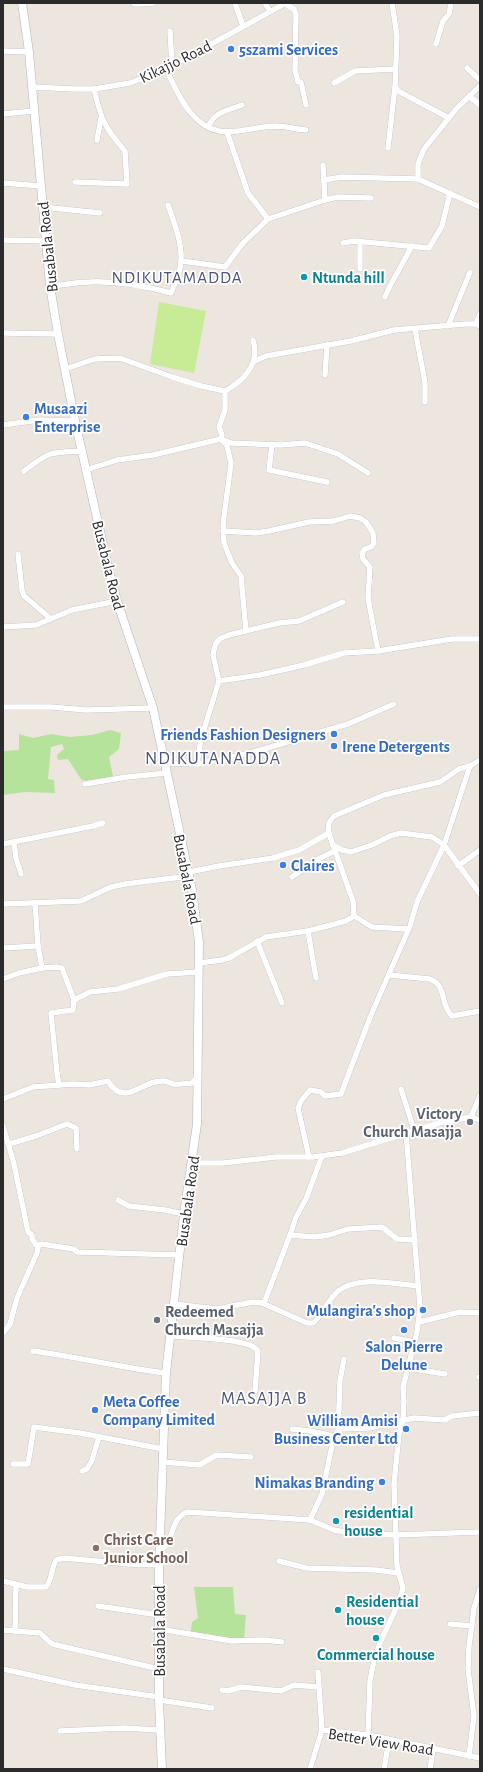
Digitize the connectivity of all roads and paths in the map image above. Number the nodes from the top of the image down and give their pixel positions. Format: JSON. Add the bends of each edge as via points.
{"nodes":[{"id":1,"x":22,"y":3,"type":"edge"},
{"id":2,"x":136,"y":3,"type":"edge"},
{"id":3,"x":154,"y":3,"type":"edge"},
{"id":4,"x":235,"y":3,"type":"edge"},
{"id":5,"x":265,"y":3,"type":"edge"},
{"id":6,"x":285,"y":3,"type":"edge"},
{"id":7,"x":392,"y":3,"type":"edge"},
{"id":8,"x":451,"y":3,"type":"edge"},
{"id":9,"x":270,"y":12,"type":"junction"},
{"id":10,"x":244,"y":26,"type":"junction"},
{"id":11,"x":170,"y":31,"type":"dead end"},
{"id":12,"x":436,"y":44,"type":"dead end"},
{"id":13,"x":3,"y":51,"type":"edge"},
{"id":14,"x":29,"y":52,"type":"junction"},
{"id":15,"x":172,"y":66,"type":"junction"},
{"id":16,"x":467,"y":68,"type":"dead end"},
{"id":17,"x":166,"y":69,"type":"junction"},
{"id":18,"x":395,"y":69,"type":"junction"},
{"id":19,"x":480,"y":80,"type":"edge"},
{"id":20,"x":334,"y":83,"type":"dead end"},
{"id":21,"x":480,"y":86,"type":"edge"},
{"id":22,"x":32,"y":87,"type":"junction"},
{"id":23,"x":395,"y":87,"type":"junction"},
{"id":24,"x":94,"y":89,"type":"junction"},
{"id":25,"x":469,"y":96,"type":"junction"},
{"id":26,"x":242,"y":105,"type":"dead end"},
{"id":27,"x":306,"y":105,"type":"dead end"},
{"id":28,"x":480,"y":105,"type":"edge"},
{"id":29,"x":34,"y":111,"type":"junction"},
{"id":30,"x":3,"y":114,"type":"edge"},
{"id":31,"x":101,"y":118,"type":"junction"},
{"id":32,"x":449,"y":118,"type":"junction"},
{"id":33,"x":208,"y":127,"type":"junction"},
{"id":34,"x":306,"y":130,"type":"dead end"},
{"id":35,"x":227,"y":132,"type":"junction"},
{"id":36,"x":97,"y":140,"type":"dead end"},
{"id":37,"x":388,"y":148,"type":"dead end"},
{"id":38,"x":323,"y":165,"type":"dead end"},
{"id":39,"x":418,"y":179,"type":"junction"},
{"id":40,"x":324,"y":180,"type":"junction"},
{"id":41,"x":75,"y":182,"type":"dead end"},
{"id":42,"x":3,"y":183,"type":"edge"},
{"id":43,"x":41,"y":186,"type":"junction"},
{"id":44,"x":450,"y":193,"type":"junction"},
{"id":45,"x":371,"y":198,"type":"dead end"},
{"id":46,"x":325,"y":200,"type":"junction"},
{"id":47,"x":168,"y":205,"type":"dead end"},
{"id":48,"x":43,"y":207,"type":"junction"},
{"id":49,"x":480,"y":207,"type":"edge"},
{"id":50,"x":100,"y":213,"type":"dead end"},
{"id":51,"x":268,"y":219,"type":"junction"},
{"id":52,"x":3,"y":240,"type":"edge"},
{"id":53,"x":46,"y":241,"type":"junction"},
{"id":54,"x":360,"y":242,"type":"junction"},
{"id":55,"x":343,"y":244,"type":"dead end"},
{"id":56,"x":412,"y":246,"type":"junction"},
{"id":57,"x":182,"y":261,"type":"junction"},
{"id":58,"x":360,"y":269,"type":"dead end"},
{"id":59,"x":470,"y":272,"type":"dead end"},
{"id":60,"x":50,"y":286,"type":"junction"},
{"id":61,"x":385,"y":297,"type":"dead end"},
{"id":62,"x":480,"y":314,"type":"edge"},
{"id":63,"x":478,"y":325,"type":"edge"},
{"id":64,"x":448,"y":326,"type":"junction"},
{"id":65,"x":415,"y":329,"type":"junction"},
{"id":66,"x":3,"y":333,"type":"edge"},
{"id":67,"x":58,"y":334,"type":"junction"},
{"id":68,"x":253,"y":340,"type":"dead end"},
{"id":69,"x":327,"y":345,"type":"junction"},
{"id":70,"x":254,"y":361,"type":"junction"},
{"id":71,"x":65,"y":369,"type":"junction"},
{"id":72,"x":325,"y":375,"type":"dead end"},
{"id":73,"x":225,"y":391,"type":"junction"},
{"id":74,"x":425,"y":402,"type":"dead end"},
{"id":75,"x":75,"y":422,"type":"junction"},
{"id":76,"x":3,"y":425,"type":"edge"},
{"id":77,"x":221,"y":439,"type":"junction"},
{"id":78,"x":272,"y":445,"type":"junction"},
{"id":79,"x":82,"y":452,"type":"junction"},
{"id":80,"x":86,"y":470,"type":"junction"},
{"id":81,"x":24,"y":471,"type":"dead end"},
{"id":82,"x":368,"y":472,"type":"dead end"},
{"id":83,"x":326,"y":482,"type":"dead end"},
{"id":84,"x":223,"y":531,"type":"junction"},
{"id":85,"x":18,"y":554,"type":"dead end"},
{"id":86,"x":117,"y":600,"type":"junction"},
{"id":87,"x":343,"y":602,"type":"dead end"},
{"id":88,"x":51,"y":619,"type":"junction"},
{"id":89,"x":3,"y":627,"type":"edge"},
{"id":90,"x":246,"y":631,"type":"junction"},
{"id":91,"x":480,"y":639,"type":"edge"},
{"id":92,"x":378,"y":651,"type":"junction"},
{"id":93,"x":219,"y":681,"type":"junction"},
{"id":94,"x":394,"y":704,"type":"dead end"},
{"id":95,"x":3,"y":707,"type":"edge"},
{"id":96,"x":153,"y":708,"type":"junction"},
{"id":97,"x":480,"y":760,"type":"edge"},
{"id":98,"x":165,"y":763,"type":"junction"},
{"id":99,"x":197,"y":764,"type":"junction"},
{"id":100,"x":470,"y":766,"type":"junction"},
{"id":101,"x":167,"y":774,"type":"junction"},
{"id":102,"x":85,"y":784,"type":"dead end"},
{"id":103,"x":103,"y":823,"type":"dead end"},
{"id":104,"x":329,"y":834,"type":"junction"},
{"id":105,"x":14,"y":842,"type":"junction"},
{"id":106,"x":3,"y":844,"type":"edge"},
{"id":107,"x":333,"y":845,"type":"junction"},
{"id":108,"x":444,"y":845,"type":"junction"},
{"id":109,"x":480,"y":850,"type":"edge"},
{"id":110,"x":335,"y":851,"type":"junction"},
{"id":111,"x":458,"y":866,"type":"junction"},
{"id":112,"x":21,"y":874,"type":"dead end"},
{"id":113,"x":189,"y":874,"type":"junction"},
{"id":114,"x":292,"y":877,"type":"dead end"},
{"id":115,"x":480,"y":894,"type":"edge"},
{"id":116,"x":35,"y":903,"type":"junction"},
{"id":117,"x":3,"y":904,"type":"edge"},
{"id":118,"x":354,"y":916,"type":"junction"},
{"id":119,"x":408,"y":929,"type":"junction"},
{"id":120,"x":308,"y":931,"type":"junction"},
{"id":121,"x":257,"y":941,"type":"junction"},
{"id":122,"x":38,"y":946,"type":"junction"},
{"id":123,"x":3,"y":948,"type":"edge"},
{"id":124,"x":200,"y":963,"type":"junction"},
{"id":125,"x":42,"y":968,"type":"junction"},
{"id":126,"x":199,"y":972,"type":"junction"},
{"id":127,"x":390,"y":975,"type":"junction"},
{"id":128,"x":316,"y":978,"type":"dead end"},
{"id":129,"x":3,"y":979,"type":"edge"},
{"id":130,"x":74,"y":1000,"type":"junction"},
{"id":131,"x":282,"y":1003,"type":"dead end"},
{"id":132,"x":480,"y":1011,"type":"edge"},
{"id":133,"x":198,"y":1077,"type":"junction"},
{"id":134,"x":60,"y":1085,"type":"junction"},
{"id":135,"x":401,"y":1089,"type":"dead end"},
{"id":136,"x":480,"y":1095,"type":"edge"},
{"id":137,"x":3,"y":1100,"type":"edge"},
{"id":138,"x":471,"y":1117,"type":"junction"},
{"id":139,"x":480,"y":1120,"type":"edge"},
{"id":140,"x":3,"y":1126,"type":"edge"},
{"id":141,"x":414,"y":1130,"type":"junction"},
{"id":142,"x":406,"y":1133,"type":"junction"},
{"id":143,"x":9,"y":1144,"type":"junction"},
{"id":144,"x":77,"y":1149,"type":"dead end"},
{"id":145,"x":322,"y":1156,"type":"junction"},
{"id":146,"x":309,"y":1157,"type":"junction"},
{"id":147,"x":192,"y":1163,"type":"junction"},
{"id":148,"x":118,"y":1200,"type":"dead end"},
{"id":149,"x":184,"y":1214,"type":"junction"},
{"id":150,"x":290,"y":1235,"type":"junction"},
{"id":151,"x":415,"y":1240,"type":"junction"},
{"id":152,"x":38,"y":1247,"type":"junction"},
{"id":153,"x":180,"y":1255,"type":"junction"},
{"id":154,"x":418,"y":1286,"type":"junction"},
{"id":155,"x":264,"y":1303,"type":"junction"},
{"id":156,"x":174,"y":1304,"type":"junction"},
{"id":157,"x":480,"y":1314,"type":"edge"},
{"id":158,"x":419,"y":1322,"type":"junction"},
{"id":159,"x":3,"y":1333,"type":"edge"},
{"id":160,"x":170,"y":1336,"type":"junction"},
{"id":161,"x":394,"y":1338,"type":"dead end"},
{"id":162,"x":414,"y":1342,"type":"junction"},
{"id":163,"x":33,"y":1351,"type":"dead end"},
{"id":164,"x":344,"y":1359,"type":"dead end"},
{"id":165,"x":408,"y":1368,"type":"junction"},
{"id":166,"x":166,"y":1372,"type":"junction"},
{"id":167,"x":445,"y":1374,"type":"dead end"},
{"id":168,"x":255,"y":1391,"type":"dead end"},
{"id":169,"x":480,"y":1413,"type":"edge"},
{"id":170,"x":402,"y":1420,"type":"junction"},
{"id":171,"x":292,"y":1429,"type":"dead end"},
{"id":172,"x":336,"y":1434,"type":"junction"},
{"id":173,"x":99,"y":1437,"type":"junction"},
{"id":174,"x":163,"y":1449,"type":"junction"},
{"id":175,"x":251,"y":1457,"type":"dead end"},
{"id":176,"x":163,"y":1462,"type":"junction"},
{"id":177,"x":13,"y":1464,"type":"dead end"},
{"id":178,"x":82,"y":1471,"type":"dead end"},
{"id":179,"x":310,"y":1520,"type":"junction"},
{"id":180,"x":480,"y":1532,"type":"edge"},
{"id":181,"x":395,"y":1535,"type":"junction"},
{"id":182,"x":160,"y":1551,"type":"junction"},
{"id":183,"x":279,"y":1561,"type":"dead end"},
{"id":184,"x":159,"y":1565,"type":"junction"},
{"id":185,"x":398,"y":1573,"type":"junction"},
{"id":186,"x":3,"y":1581,"type":"edge"},
{"id":187,"x":16,"y":1585,"type":"junction"},
{"id":188,"x":480,"y":1589,"type":"edge"},
{"id":189,"x":98,"y":1606,"type":"dead end"},
{"id":190,"x":159,"y":1615,"type":"junction"},
{"id":191,"x":450,"y":1624,"type":"dead end"},
{"id":192,"x":472,"y":1626,"type":"junction"},
{"id":193,"x":159,"y":1629,"type":"junction"},
{"id":194,"x":3,"y":1630,"type":"edge"},
{"id":195,"x":15,"y":1631,"type":"junction"},
{"id":196,"x":282,"y":1642,"type":"dead end"},
{"id":197,"x":3,"y":1669,"type":"edge"},
{"id":198,"x":159,"y":1669,"type":"junction"},
{"id":199,"x":318,"y":1672,"type":"dead end"},
{"id":200,"x":318,"y":1687,"type":"junction"},
{"id":201,"x":222,"y":1690,"type":"dead end"},
{"id":202,"x":159,"y":1698,"type":"junction"},
{"id":203,"x":212,"y":1708,"type":"dead end"},
{"id":204,"x":160,"y":1730,"type":"junction"},
{"id":205,"x":322,"y":1730,"type":"junction"},
{"id":206,"x":60,"y":1731,"type":"dead end"},
{"id":207,"x":368,"y":1735,"type":"junction"},
{"id":208,"x":390,"y":1740,"type":"junction"},
{"id":209,"x":433,"y":1749,"type":"junction"},
{"id":210,"x":469,"y":1756,"type":"junction"},
{"id":211,"x":480,"y":1758,"type":"edge"},
{"id":212,"x":162,"y":1769,"type":"edge"},
{"id":213,"x":310,"y":1769,"type":"edge"},
{"id":214,"x":384,"y":1769,"type":"edge"},
{"id":215,"x":430,"y":1769,"type":"edge"}],
"edges":[{"from":1,"to":14,"type":"street","name":"Busabala Road"},
{"from":2,"to":3,"type":"street"},
{"from":4,"to":10,"type":"street"},
{"from":5,"to":9,"type":"street"},
{"from":6,"to":9,"type":"street","name":"Kikajjo Road"},
{"from":6,"to":27,"type":"street","via":[[294,9],[296,14],[295,70],[298,82],[301,82]]},
{"from":7,"to":18,"type":"street","via":[[397,36]]},
{"from":8,"to":12,"type":"street"},
{"from":9,"to":10,"type":"street","name":"Kikajjo Road"},
{"from":10,"to":15,"type":"street","name":"Kikajjo Road"},
{"from":11,"to":15,"type":"street"},
{"from":13,"to":14,"type":"street"},
{"from":14,"to":22,"type":"street","name":"Busabala Road"},
{"from":15,"to":17,"type":"street","name":"Kikajjo Road"},
{"from":16,"to":19,"type":"street"},
{"from":17,"to":24,"type":"street","name":"Kikajjo Road","via":[[130,83]]},
{"from":17,"to":33,"type":"street","via":[[187,109]]},
{"from":18,"to":20,"type":"street","via":[[355,71]]},
{"from":18,"to":23,"type":"street"},
{"from":21,"to":25,"type":"street"},
{"from":22,"to":24,"type":"street","name":"Kikajjo Road"},
{"from":22,"to":29,"type":"street","name":"Busabala Road"},
{"from":23,"to":32,"type":"street"},
{"from":23,"to":37,"type":"street"},
{"from":24,"to":31,"type":"street"},
{"from":25,"to":28,"type":"street"},
{"from":25,"to":32,"type":"street"},
{"from":26,"to":33,"type":"street","via":[[216,114]]},
{"from":29,"to":30,"type":"street"},
{"from":29,"to":43,"type":"street","name":"Busabala Road"},
{"from":31,"to":36,"type":"street"},
{"from":31,"to":41,"type":"street","via":[[112,136],[126,151],[127,184]]},
{"from":32,"to":39,"type":"street","via":[[429,142],[420,158]]},
{"from":33,"to":35,"type":"street"},
{"from":34,"to":35,"type":"street","via":[[275,126]]},
{"from":35,"to":51,"type":"street","via":[[248,193]]},
{"from":38,"to":40,"type":"street"},
{"from":39,"to":40,"type":"street","via":[[342,177]]},
{"from":39,"to":44,"type":"street"},
{"from":40,"to":46,"type":"street"},
{"from":42,"to":43,"type":"street"},
{"from":43,"to":48,"type":"street","name":"Busabala Road"},
{"from":44,"to":49,"type":"street"},
{"from":44,"to":56,"type":"street","via":[[442,226],[429,248]]},
{"from":45,"to":46,"type":"street","via":[[338,197]]},
{"from":46,"to":51,"type":"street"},
{"from":47,"to":57,"type":"street"},
{"from":48,"to":50,"type":"street"},
{"from":48,"to":53,"type":"street","name":"Busabala Road"},
{"from":51,"to":57,"type":"street","via":[[243,243],[225,267]]},
{"from":52,"to":53,"type":"street"},
{"from":53,"to":60,"type":"street","name":"Busabala Road"},
{"from":54,"to":55,"type":"street"},
{"from":54,"to":56,"type":"street"},
{"from":54,"to":58,"type":"street"},
{"from":56,"to":61,"type":"street"},
{"from":57,"to":60,"type":"street","via":[[171,293],[118,283],[90,282]]},
{"from":59,"to":64,"type":"street"},
{"from":60,"to":67,"type":"street","name":"Busabala Road"},
{"from":62,"to":63,"type":"street"},
{"from":63,"to":64,"type":"street"},
{"from":64,"to":65,"type":"street"},
{"from":65,"to":69,"type":"street","via":[[394,330]]},
{"from":65,"to":74,"type":"street","via":[[425,383]]},
{"from":66,"to":67,"type":"street"},
{"from":67,"to":71,"type":"street","name":"Busabala Road"},
{"from":68,"to":70,"type":"street","via":[[256,353]]},
{"from":69,"to":70,"type":"street","via":[[266,356]]},
{"from":69,"to":72,"type":"street"},
{"from":70,"to":73,"type":"street","via":[[239,382]]},
{"from":71,"to":73,"type":"street","via":[[95,359],[120,358],[172,377]]},
{"from":71,"to":75,"type":"street","name":"Busabala Road"},
{"from":73,"to":77,"type":"street","via":[[225,410],[219,427]]},
{"from":75,"to":76,"type":"street","via":[[39,420]]},
{"from":75,"to":79,"type":"street","name":"Busabala Road"},
{"from":77,"to":78,"type":"street","via":[[231,444]]},
{"from":77,"to":80,"type":"street","via":[[153,455],[117,460]]},
{"from":77,"to":84,"type":"street","via":[[227,446],[231,463]]},
{"from":78,"to":82,"type":"street","via":[[305,444],[338,454]]},
{"from":78,"to":83,"type":"street","via":[[268,470]]},
{"from":79,"to":80,"type":"street","name":"Busabala Road"},
{"from":79,"to":81,"type":"street","via":[[53,452]]},
{"from":80,"to":86,"type":"street","name":"Busabala Road","via":[[108,571]]},
{"from":84,"to":90,"type":"street","via":[[229,558],[241,576]]},
{"from":84,"to":92,"type":"street","via":[[269,532],[309,522],[334,521],[350,516],[366,522],[373,533],[374,543],[362,553],[363,559],[370,567],[368,598]]},
{"from":85,"to":88,"type":"street","via":[[24,596]]},
{"from":86,"to":88,"type":"street","via":[[72,610]]},
{"from":86,"to":96,"type":"street","name":"Busabala Road"},
{"from":87,"to":90,"type":"street","via":[[299,621]]},
{"from":88,"to":89,"type":"street","via":[[36,625]]},
{"from":90,"to":93,"type":"street","via":[[229,635],[216,643],[213,655]]},
{"from":91,"to":92,"type":"street","via":[[452,639]]},
{"from":92,"to":93,"type":"street","via":[[344,653],[260,675]]},
{"from":93,"to":99,"type":"street","via":[[201,739]]},
{"from":94,"to":99,"type":"street","via":[[348,724],[297,740]]},
{"from":95,"to":96,"type":"street","via":[[86,710]]},
{"from":96,"to":98,"type":"street","name":"Busabala Road"},
{"from":97,"to":100,"type":"street"},
{"from":98,"to":99,"type":"street"},
{"from":98,"to":101,"type":"street","name":"Busabala Road"},
{"from":100,"to":104,"type":"street","via":[[460,769],[440,782],[384,795],[334,816],[329,823]]},
{"from":100,"to":108,"type":"street"},
{"from":101,"to":102,"type":"street"},
{"from":101,"to":113,"type":"street","name":"Busabala Road"},
{"from":103,"to":105,"type":"street"},
{"from":104,"to":107,"type":"street"},
{"from":104,"to":113,"type":"street","via":[[299,850],[273,858],[219,866]]},
{"from":105,"to":106,"type":"street"},
{"from":105,"to":112,"type":"street"},
{"from":107,"to":108,"type":"street","via":[[351,852],[401,833],[432,837]]},
{"from":107,"to":110,"type":"street"},
{"from":108,"to":111,"type":"street"},
{"from":108,"to":119,"type":"street","via":[[417,902]]},
{"from":109,"to":111,"type":"street"},
{"from":110,"to":114,"type":"street","via":[[316,860]]},
{"from":110,"to":118,"type":"street","via":[[353,902]]},
{"from":111,"to":115,"type":"street"},
{"from":113,"to":116,"type":"street","via":[[111,887],[81,901]]},
{"from":113,"to":124,"type":"street","name":"Busabala Road","via":[[197,919]]},
{"from":116,"to":117,"type":"street"},
{"from":116,"to":122,"type":"street"},
{"from":118,"to":119,"type":"street","via":[[372,927]]},
{"from":118,"to":120,"type":"street","via":[[346,921]]},
{"from":119,"to":127,"type":"street"},
{"from":120,"to":121,"type":"street","via":[[266,937]]},
{"from":120,"to":128,"type":"street"},
{"from":121,"to":124,"type":"street","via":[[229,958]]},
{"from":121,"to":131,"type":"street"},
{"from":122,"to":123,"type":"street"},
{"from":122,"to":125,"type":"street"},
{"from":124,"to":126,"type":"street","name":"Busabala Road"},
{"from":125,"to":129,"type":"street"},
{"from":125,"to":130,"type":"street","via":[[62,968]]},
{"from":126,"to":130,"type":"street","via":[[167,974],[118,989],[90,992]]},
{"from":126,"to":133,"type":"street","name":"Busabala Road"},
{"from":127,"to":132,"type":"street","via":[[430,979],[436,982],[440,985],[445,1005],[452,1016]]},
{"from":127,"to":146,"type":"street","via":[[366,1028],[341,1094],[325,1096],[321,1092],[310,1090],[301,1101],[298,1108]]},
{"from":130,"to":134,"type":"street","via":[[73,1010],[51,1013],[56,1073]]},
{"from":133,"to":134,"type":"street","via":[[192,1083],[153,1082],[126,1094],[118,1092],[108,1081],[89,1086]]},
{"from":133,"to":147,"type":"street","name":"Busabala Road","via":[[197,1124]]},
{"from":134,"to":137,"type":"street","via":[[33,1087]]},
{"from":135,"to":141,"type":"street"},
{"from":136,"to":138,"type":"street"},
{"from":138,"to":139,"type":"street"},
{"from":138,"to":141,"type":"street"},
{"from":140,"to":143,"type":"street"},
{"from":141,"to":142,"type":"street"},
{"from":142,"to":145,"type":"street","via":[[342,1154]]},
{"from":142,"to":151,"type":"street"},
{"from":143,"to":144,"type":"street","via":[[67,1124],[76,1128]]},
{"from":143,"to":152,"type":"street","via":[[28,1232]]},
{"from":145,"to":146,"type":"street"},
{"from":145,"to":150,"type":"street"},
{"from":146,"to":147,"type":"street"},
{"from":147,"to":149,"type":"street","name":"Busabala Road"},
{"from":148,"to":149,"type":"street","via":[[129,1206]]},
{"from":149,"to":153,"type":"street","name":"Busabala Road"},
{"from":150,"to":151,"type":"street","via":[[315,1237],[348,1229],[382,1227],[397,1238]]},
{"from":150,"to":155,"type":"street"},
{"from":151,"to":154,"type":"street"},
{"from":152,"to":153,"type":"street","via":[[41,1244],[74,1249],[77,1252]]},
{"from":152,"to":159,"type":"street","via":[[17,1298],[10,1324]]},
{"from":153,"to":156,"type":"street","name":"Busabala Road"},
{"from":154,"to":155,"type":"street","via":[[380,1282],[346,1287],[334,1295],[317,1320],[312,1323]]},
{"from":154,"to":158,"type":"street"},
{"from":155,"to":156,"type":"street","via":[[253,1302],[216,1309]]},
{"from":156,"to":160,"type":"street","name":"Busabala Road"},
{"from":157,"to":158,"type":"street","via":[[460,1312]]},
{"from":158,"to":162,"type":"street"},
{"from":160,"to":166,"type":"street","name":"Busabala Road"},
{"from":160,"to":168,"type":"street","via":[[223,1340],[255,1347],[258,1351]]},
{"from":161,"to":162,"type":"street"},
{"from":162,"to":165,"type":"street"},
{"from":163,"to":166,"type":"street","via":[[131,1369]]},
{"from":164,"to":172,"type":"street"},
{"from":165,"to":167,"type":"street"},
{"from":165,"to":170,"type":"street"},
{"from":166,"to":174,"type":"street","name":"Busabala Road"},
{"from":169,"to":170,"type":"street","via":[[452,1416],[445,1420]]},
{"from":170,"to":172,"type":"street","via":[[369,1428],[341,1429]]},
{"from":170,"to":181,"type":"street","via":[[394,1484]]},
{"from":171,"to":172,"type":"street"},
{"from":172,"to":179,"type":"street","via":[[322,1494]]},
{"from":173,"to":174,"type":"street"},
{"from":173,"to":177,"type":"street","via":[[34,1427],[28,1464]]},
{"from":173,"to":178,"type":"street","via":[[92,1460],[87,1469]]},
{"from":174,"to":176,"type":"street","name":"Busabala Road"},
{"from":175,"to":176,"type":"street","via":[[217,1455],[199,1465]]},
{"from":176,"to":182,"type":"street","name":"Busabala Road"},
{"from":179,"to":181,"type":"street","via":[[344,1533]]},
{"from":179,"to":182,"type":"street","via":[[187,1512],[177,1520],[169,1544]]},
{"from":180,"to":181,"type":"street"},
{"from":181,"to":185,"type":"street"},
{"from":182,"to":184,"type":"street","name":"Busabala Road"},
{"from":183,"to":185,"type":"street","via":[[306,1568]]},
{"from":184,"to":187,"type":"street","via":[[64,1558],[56,1560],[53,1564],[46,1587]]},
{"from":184,"to":190,"type":"street","name":"Busabala Road"},
{"from":185,"to":207,"type":"street","via":[[402,1593],[380,1643],[370,1681]]},
{"from":186,"to":187,"type":"street"},
{"from":187,"to":195,"type":"street"},
{"from":188,"to":192,"type":"street"},
{"from":189,"to":190,"type":"street"},
{"from":190,"to":193,"type":"street","name":"Busabala Road"},
{"from":191,"to":192,"type":"street"},
{"from":192,"to":210,"type":"street","via":[[468,1669],[474,1724]]},
{"from":193,"to":196,"type":"street","via":[[232,1641]]},
{"from":193,"to":198,"type":"street","name":"Busabala Road"},
{"from":194,"to":195,"type":"street"},
{"from":195,"to":198,"type":"street","via":[[40,1633],[52,1644]]},
{"from":197,"to":202,"type":"street","via":[[76,1685]]},
{"from":198,"to":202,"type":"street","name":"Busabala Road"},
{"from":199,"to":200,"type":"street"},
{"from":200,"to":201,"type":"street","via":[[299,1684],[281,1691],[241,1687]]},
{"from":200,"to":205,"type":"street"},
{"from":202,"to":203,"type":"street"},
{"from":202,"to":204,"type":"street","name":"Busabala Road"},
{"from":204,"to":206,"type":"street","via":[[123,1728]]},
{"from":204,"to":212,"type":"street","name":"Busabala Road"},
{"from":205,"to":207,"type":"street","name":"Better View Road"},
{"from":205,"to":213,"type":"street","name":"Better View Road"},
{"from":207,"to":208,"type":"street","name":"Better View Road"},
{"from":208,"to":209,"type":"street","name":"Better View Road"},
{"from":208,"to":214,"type":"street"},
{"from":209,"to":210,"type":"street","name":"Better View Road"},
{"from":209,"to":215,"type":"street"},
{"from":210,"to":211,"type":"street","name":"Better View Road"}]}
